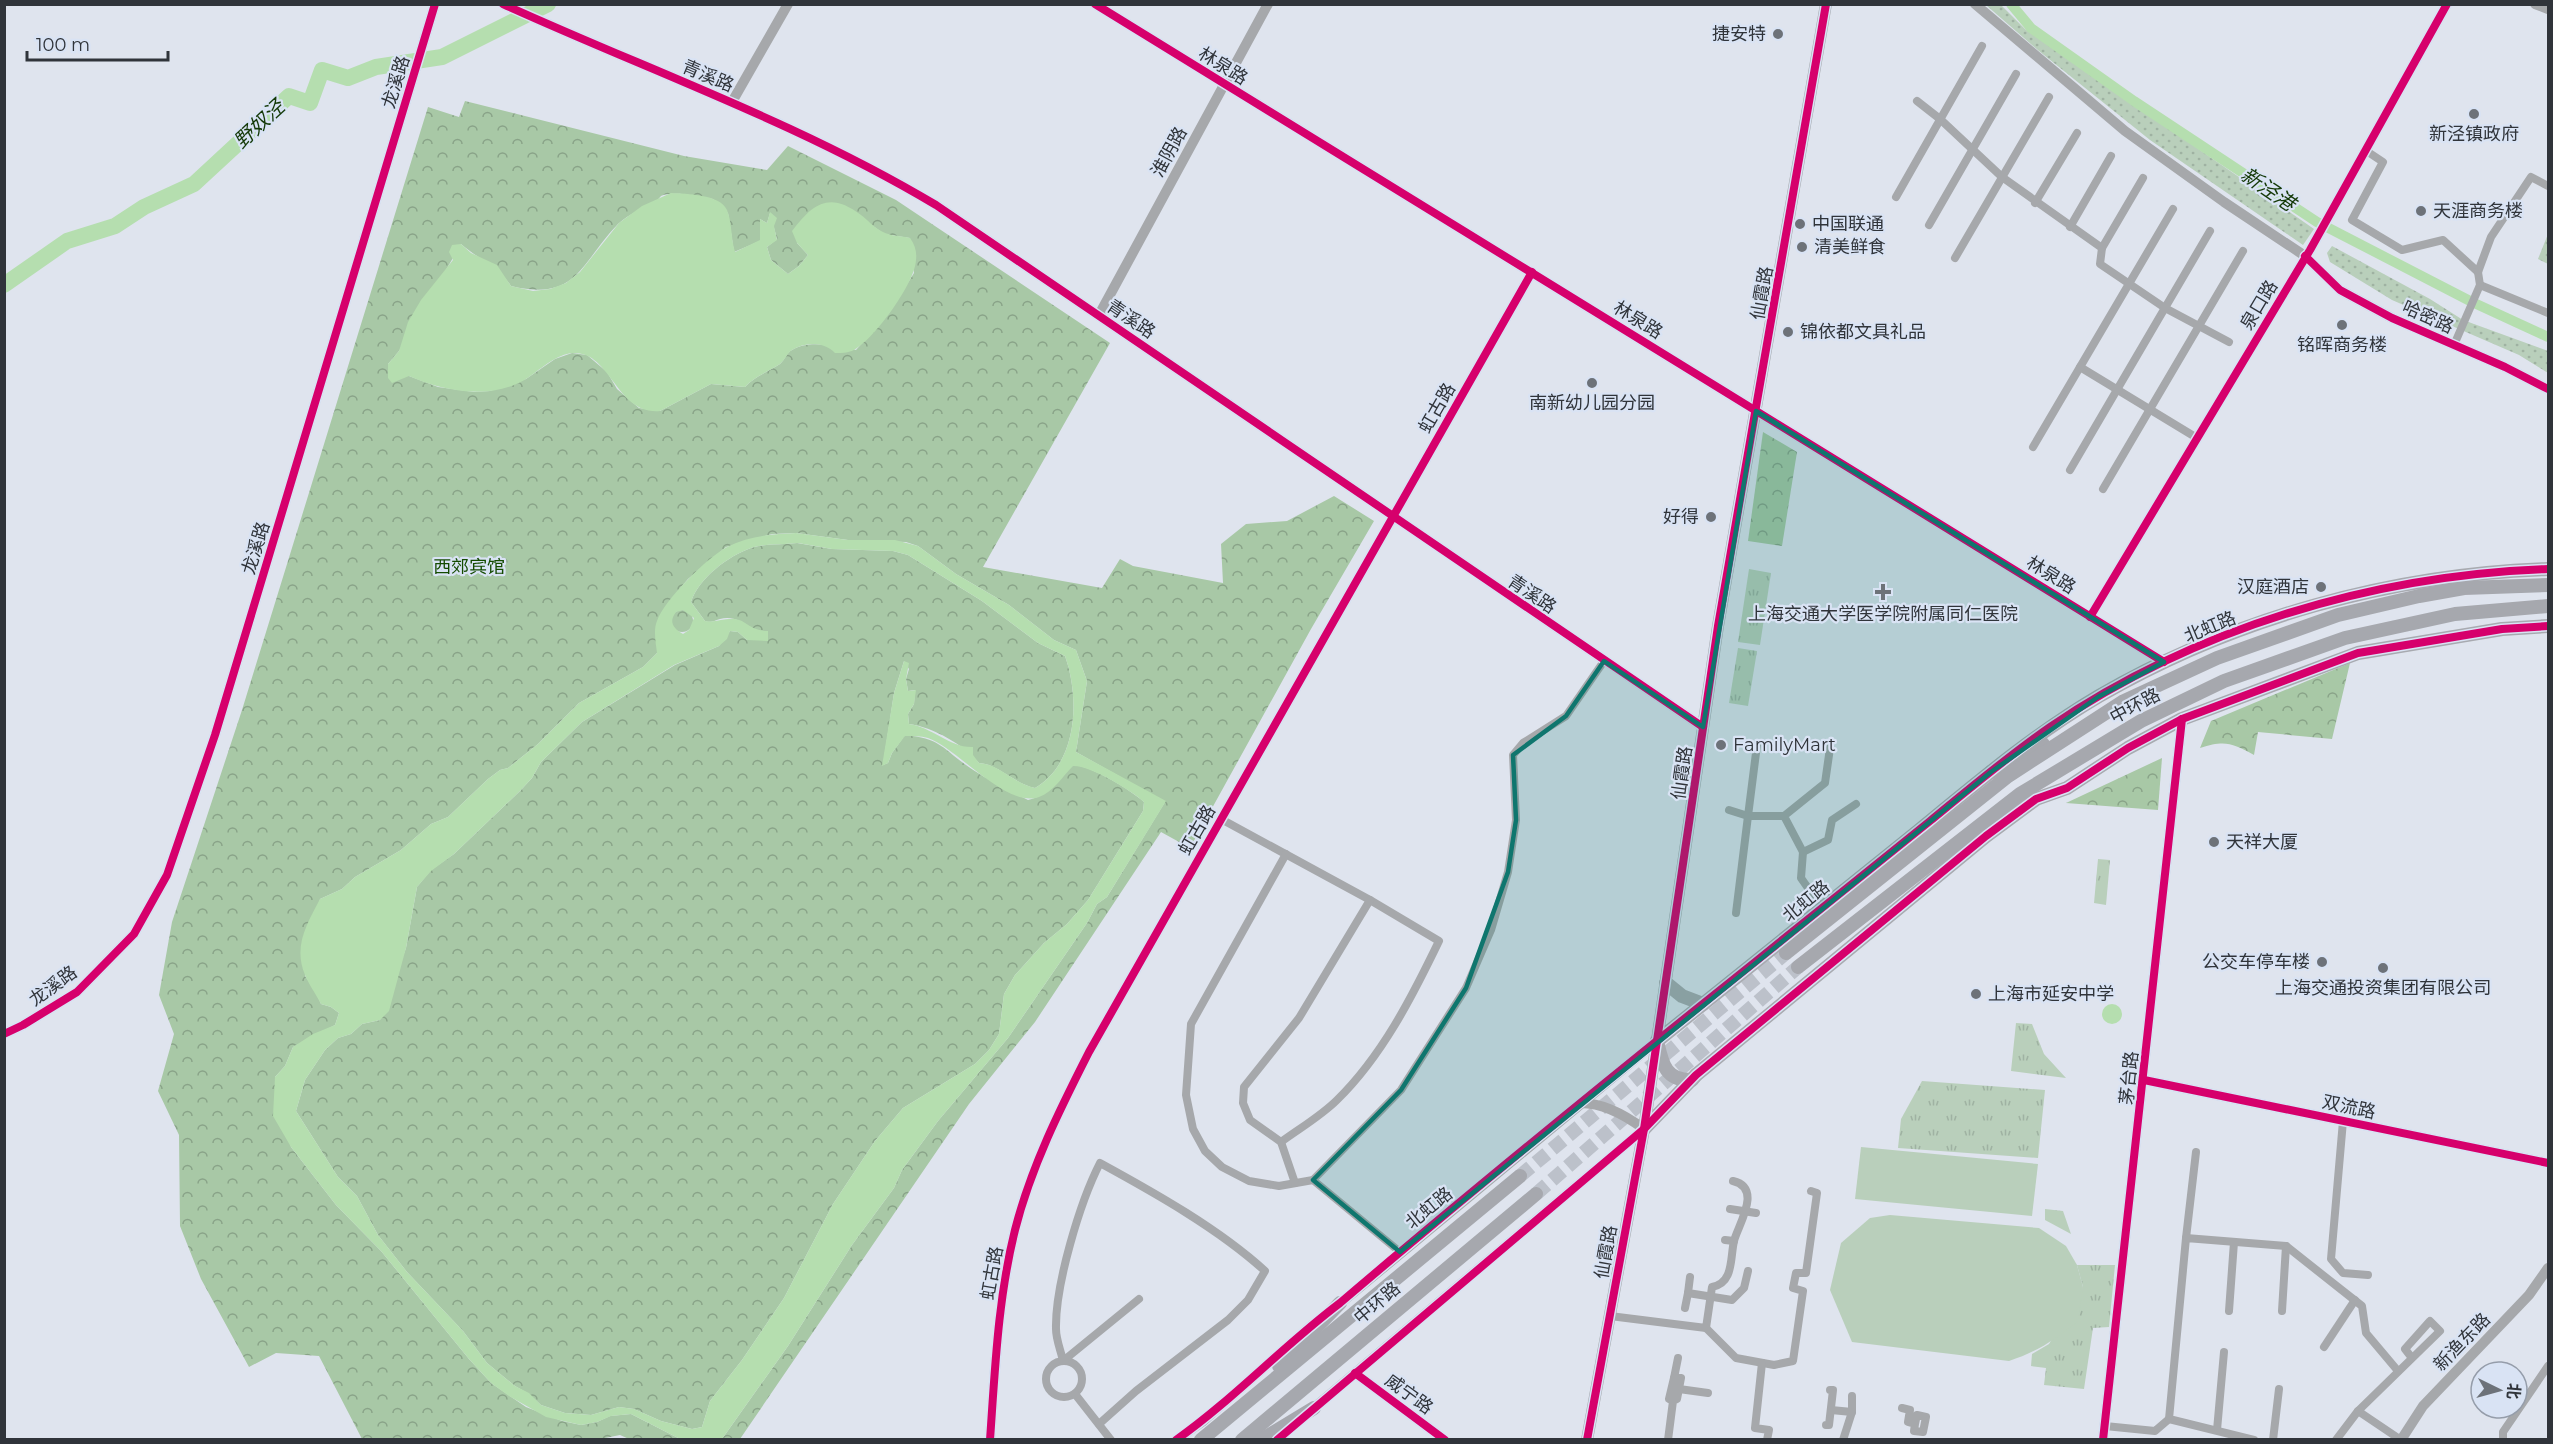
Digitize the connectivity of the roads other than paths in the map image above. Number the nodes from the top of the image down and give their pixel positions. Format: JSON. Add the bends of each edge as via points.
{"nodes":[{"id":1,"x":435,"y":4,"type":"edge"},
{"id":2,"x":503,"y":4,"type":"edge"},
{"id":3,"x":788,"y":4,"type":"edge"},
{"id":4,"x":1095,"y":4,"type":"edge"},
{"id":5,"x":1268,"y":4,"type":"edge"},
{"id":6,"x":1826,"y":4,"type":"edge"},
{"id":7,"x":1975,"y":4,"type":"edge"},
{"id":8,"x":2447,"y":4,"type":"edge"},
{"id":9,"x":2535,"y":4,"type":"edge"},
{"id":10,"x":2548,"y":9,"type":"edge"},
{"id":11,"x":1982,"y":46,"type":"dead end"},
{"id":12,"x":2016,"y":74,"type":"dead end"},
{"id":13,"x":1225,"y":85,"type":"junction"},
{"id":14,"x":2049,"y":97,"type":"dead end"},
{"id":15,"x":1917,"y":101,"type":"dead end"},
{"id":16,"x":732,"y":102,"type":"junction"},
{"id":17,"x":1940,"y":119,"type":"junction"},
{"id":18,"x":2077,"y":133,"type":"dead end"},
{"id":19,"x":1972,"y":149,"type":"junction"},
{"id":20,"x":2365,"y":150,"type":"junction"},
{"id":21,"x":2111,"y":156,"type":"dead end"},
{"id":22,"x":2002,"y":177,"type":"junction"},
{"id":23,"x":2143,"y":178,"type":"dead end"},
{"id":24,"x":2548,"y":186,"type":"edge"},
{"id":25,"x":1896,"y":197,"type":"dead end"},
{"id":26,"x":2035,"y":203,"type":"junction"},
{"id":27,"x":2173,"y":209,"type":"dead end"},
{"id":28,"x":1929,"y":225,"type":"dead end"},
{"id":29,"x":2070,"y":227,"type":"junction"},
{"id":30,"x":2210,"y":231,"type":"dead end"},
{"id":31,"x":2102,"y":248,"type":"junction"},
{"id":32,"x":2243,"y":251,"type":"dead end"},
{"id":33,"x":2308,"y":253,"type":"junction"},
{"id":34,"x":1955,"y":258,"type":"dead end"},
{"id":35,"x":1532,"y":272,"type":"junction"},
{"id":36,"x":2478,"y":272,"type":"junction"},
{"id":37,"x":2128,"y":285,"type":"junction"},
{"id":38,"x":2480,"y":285,"type":"junction"},
{"id":39,"x":2165,"y":308,"type":"junction"},
{"id":40,"x":2548,"y":313,"type":"edge"},
{"id":41,"x":1099,"y":315,"type":"junction"},
{"id":42,"x":2199,"y":326,"type":"junction"},
{"id":43,"x":2229,"y":342,"type":"dead end"},
{"id":44,"x":2454,"y":345,"type":"junction"},
{"id":45,"x":2080,"y":367,"type":"junction"},
{"id":46,"x":2117,"y":389,"type":"junction"},
{"id":47,"x":2548,"y":389,"type":"edge"},
{"id":48,"x":2150,"y":409,"type":"junction"},
{"id":49,"x":1756,"y":411,"type":"junction"},
{"id":50,"x":2197,"y":438,"type":"junction"},
{"id":51,"x":2033,"y":447,"type":"dead end"},
{"id":52,"x":2070,"y":470,"type":"dead end"},
{"id":53,"x":2103,"y":489,"type":"dead end"},
{"id":54,"x":1392,"y":517,"type":"junction"},
{"id":55,"x":2548,"y":569,"type":"edge"},
{"id":56,"x":2548,"y":585,"type":"edge"},
{"id":57,"x":2548,"y":606,"type":"edge"},
{"id":58,"x":2548,"y":612,"type":"edge"},
{"id":59,"x":2455,"y":614,"type":"junction"},
{"id":60,"x":2090,"y":616,"type":"junction"},
{"id":61,"x":2548,"y":626,"type":"edge"},
{"id":62,"x":1604,"y":661,"type":"junction"},
{"id":63,"x":2164,"y":662,"type":"junction"},
{"id":64,"x":2124,"y":701,"type":"junction"},
{"id":65,"x":2182,"y":719,"type":"junction"},
{"id":66,"x":1703,"y":728,"type":"junction"},
{"id":67,"x":1757,"y":745,"type":"dead end"},
{"id":68,"x":1830,"y":748,"type":"dead end"},
{"id":69,"x":1991,"y":772,"type":"junction"},
{"id":70,"x":1856,"y":804,"type":"dead end"},
{"id":71,"x":1729,"y":810,"type":"dead end"},
{"id":72,"x":1748,"y":816,"type":"junction"},
{"id":73,"x":1784,"y":816,"type":"junction"},
{"id":74,"x":1221,"y":819,"type":"junction"},
{"id":75,"x":1803,"y":852,"type":"junction"},
{"id":76,"x":1286,"y":854,"type":"junction"},
{"id":77,"x":1370,"y":900,"type":"junction"},
{"id":78,"x":1822,"y":908,"type":"junction"},
{"id":79,"x":1736,"y":913,"type":"dead end"},
{"id":80,"x":1786,"y":953,"type":"tunnel mouth"},
{"id":81,"x":1798,"y":967,"type":"tunnel mouth"},
{"id":82,"x":1666,"y":983,"type":"junction"},
{"id":83,"x":1703,"y":1004,"type":"junction"},
{"id":84,"x":4,"y":1034,"type":"edge"},
{"id":85,"x":1657,"y":1041,"type":"junction"},
{"id":86,"x":1692,"y":1080,"type":"junction"},
{"id":87,"x":2144,"y":1080,"type":"junction"},
{"id":88,"x":1581,"y":1104,"type":"junction"},
{"id":89,"x":2343,"y":1121,"type":"junction"},
{"id":90,"x":1644,"y":1129,"type":"junction"},
{"id":91,"x":1281,"y":1142,"type":"junction"},
{"id":92,"x":2196,"y":1152,"type":"dead end"},
{"id":93,"x":2548,"y":1163,"type":"edge"},
{"id":94,"x":1520,"y":1176,"type":"tunnel mouth"},
{"id":95,"x":1312,"y":1180,"type":"junction"},
{"id":96,"x":1733,"y":1181,"type":"dead end"},
{"id":97,"x":1295,"y":1183,"type":"junction"},
{"id":98,"x":1810,"y":1191,"type":"dead end"},
{"id":99,"x":1536,"y":1194,"type":"tunnel mouth"},
{"id":100,"x":1730,"y":1209,"type":"dead end"},
{"id":101,"x":1747,"y":1210,"type":"junction"},
{"id":102,"x":1756,"y":1213,"type":"dead end"},
{"id":103,"x":2186,"y":1238,"type":"junction"},
{"id":104,"x":2234,"y":1242,"type":"junction"},
{"id":105,"x":2286,"y":1246,"type":"junction"},
{"id":106,"x":1400,"y":1252,"type":"junction"},
{"id":107,"x":2548,"y":1268,"type":"edge"},
{"id":108,"x":1748,"y":1271,"type":"dead end"},
{"id":109,"x":2368,"y":1275,"type":"dead end"},
{"id":110,"x":1690,"y":1276,"type":"dead end"},
{"id":111,"x":1688,"y":1293,"type":"junction"},
{"id":112,"x":1711,"y":1297,"type":"junction"},
{"id":113,"x":1139,"y":1299,"type":"dead end"},
{"id":114,"x":2355,"y":1300,"type":"junction"},
{"id":115,"x":1340,"y":1303,"type":"junction"},
{"id":116,"x":1685,"y":1308,"type":"dead end"},
{"id":117,"x":2229,"y":1311,"type":"dead end"},
{"id":118,"x":2282,"y":1311,"type":"dead end"},
{"id":119,"x":1610,"y":1316,"type":"junction"},
{"id":120,"x":1706,"y":1328,"type":"junction"},
{"id":121,"x":2324,"y":1347,"type":"dead end"},
{"id":122,"x":2224,"y":1352,"type":"dead end"},
{"id":123,"x":1678,"y":1358,"type":"dead end"},
{"id":124,"x":2412,"y":1358,"type":"dead end"},
{"id":125,"x":1063,"y":1361,"type":"junction"},
{"id":126,"x":1762,"y":1363,"type":"junction"},
{"id":127,"x":2548,"y":1366,"type":"edge"},
{"id":128,"x":2398,"y":1371,"type":"junction"},
{"id":129,"x":1355,"y":1373,"type":"junction"},
{"id":130,"x":1674,"y":1378,"type":"junction"},
{"id":131,"x":1679,"y":1389,"type":"junction"},
{"id":132,"x":2279,"y":1389,"type":"dead end"},
{"id":133,"x":1830,"y":1390,"type":"dead end"},
{"id":134,"x":1708,"y":1393,"type":"dead end"},
{"id":135,"x":1075,"y":1394,"type":"junction"},
{"id":136,"x":1852,"y":1396,"type":"dead end"},
{"id":137,"x":1673,"y":1401,"type":"junction"},
{"id":138,"x":1314,"y":1408,"type":"junction"},
{"id":139,"x":1902,"y":1408,"type":"dead end"},
{"id":140,"x":1831,"y":1410,"type":"junction"},
{"id":141,"x":2358,"y":1411,"type":"junction"},
{"id":142,"x":1852,"y":1412,"type":"junction"},
{"id":143,"x":1230,"y":1417,"type":"junction"},
{"id":144,"x":2169,"y":1419,"type":"junction"},
{"id":145,"x":1099,"y":1424,"type":"junction"},
{"id":146,"x":1826,"y":1425,"type":"dead end"},
{"id":147,"x":2105,"y":1426,"type":"junction"},
{"id":148,"x":2217,"y":1430,"type":"junction"},
{"id":149,"x":1918,"y":1432,"type":"edge"},
{"id":150,"x":990,"y":1440,"type":"edge"},
{"id":151,"x":1111,"y":1440,"type":"edge"},
{"id":152,"x":1176,"y":1440,"type":"edge"},
{"id":153,"x":1201,"y":1440,"type":"edge"},
{"id":154,"x":1242,"y":1440,"type":"edge"},
{"id":155,"x":1261,"y":1440,"type":"edge"},
{"id":156,"x":1277,"y":1440,"type":"edge"},
{"id":157,"x":1445,"y":1440,"type":"edge"},
{"id":158,"x":1587,"y":1440,"type":"edge"},
{"id":159,"x":1668,"y":1440,"type":"edge"},
{"id":160,"x":1767,"y":1440,"type":"edge"},
{"id":161,"x":1843,"y":1440,"type":"edge"},
{"id":162,"x":2103,"y":1440,"type":"edge"},
{"id":163,"x":2254,"y":1440,"type":"edge"},
{"id":164,"x":2273,"y":1440,"type":"edge"},
{"id":165,"x":2336,"y":1440,"type":"edge"},
{"id":166,"x":2401,"y":1440,"type":"edge"},
{"id":167,"x":2504,"y":1440,"type":"edge"}],
"edges":[{"from":1,"to":84,"type":"street","name":"龙溪路","via":[[215,735],[167,875],[134,934],[77,992]]},
{"from":2,"to":16,"type":"street","name":"青溪路"},
{"from":3,"to":16,"type":"street"},
{"from":4,"to":13,"type":"street","name":"林泉路"},
{"from":5,"to":13,"type":"street","name":"淮阴路"},
{"from":6,"to":49,"type":"main road","name":"仙霞路"},
{"from":7,"to":33,"type":"street","name":"哈密路","via":[[2125,131],[2224,202]]},
{"from":8,"to":20,"type":"street","name":"泉口路"},
{"from":9,"to":10,"type":"street"},
{"from":11,"to":17,"type":"street"},
{"from":12,"to":19,"type":"street"},
{"from":13,"to":35,"type":"street","name":"林泉路"},
{"from":13,"to":41,"type":"street","name":"淮阴路"},
{"from":14,"to":22,"type":"street"},
{"from":15,"to":17,"type":"street"},
{"from":16,"to":41,"type":"street","name":"青溪路","via":[[899,183]]},
{"from":17,"to":19,"type":"street"},
{"from":17,"to":25,"type":"street"},
{"from":18,"to":26,"type":"street"},
{"from":19,"to":22,"type":"street"},
{"from":19,"to":28,"type":"street"},
{"from":20,"to":33,"type":"street","name":"泉口路"},
{"from":20,"to":36,"type":"street","via":[[2383,162],[2352,220],[2402,250],[2443,240]]},
{"from":21,"to":29,"type":"street"},
{"from":22,"to":26,"type":"street"},
{"from":22,"to":34,"type":"street"},
{"from":23,"to":31,"type":"street"},
{"from":24,"to":36,"type":"street","via":[[2531,177],[2492,237]]},
{"from":26,"to":29,"type":"street"},
{"from":27,"to":37,"type":"street"},
{"from":29,"to":31,"type":"street"},
{"from":30,"to":39,"type":"street"},
{"from":31,"to":37,"type":"street","via":[[2100,264]]},
{"from":32,"to":42,"type":"street"},
{"from":33,"to":44,"type":"street","name":"哈密路","via":[[2340,290]]},
{"from":33,"to":50,"type":"street","name":"泉口路"},
{"from":35,"to":49,"type":"street","name":"林泉路"},
{"from":35,"to":54,"type":"street","name":"虹古路"},
{"from":36,"to":38,"type":"street"},
{"from":37,"to":39,"type":"street"},
{"from":37,"to":45,"type":"street"},
{"from":38,"to":40,"type":"street"},
{"from":38,"to":44,"type":"street"},
{"from":39,"to":42,"type":"street"},
{"from":39,"to":46,"type":"street"},
{"from":41,"to":54,"type":"street","name":"青溪路"},
{"from":42,"to":43,"type":"street"},
{"from":42,"to":48,"type":"street"},
{"from":44,"to":47,"type":"street","name":"哈密路"},
{"from":45,"to":46,"type":"street"},
{"from":45,"to":51,"type":"street"},
{"from":46,"to":48,"type":"street"},
{"from":46,"to":52,"type":"street"},
{"from":48,"to":50,"type":"street"},
{"from":48,"to":53,"type":"street"},
{"from":49,"to":60,"type":"street","name":"林泉路"},
{"from":49,"to":66,"type":"main road","name":"仙霞路"},
{"from":50,"to":60,"type":"street","name":"泉口路"},
{"from":54,"to":62,"type":"street","name":"青溪路"},
{"from":54,"to":74,"type":"street","name":"虹古路"},
{"from":55,"to":63,"type":"main road","name":"北虹路","via":[[2430,580],[2350,595],[2278,617]]},
{"from":56,"to":64,"type":"highway","name":"中环路","via":[[2464,588],[2338,615],[2217,658]]},
{"from":57,"to":59,"type":"highway","name":"中环路"},
{"from":58,"to":59,"type":"highway"},
{"from":59,"to":81,"type":"highway","name":"中环路","via":[[2345,638],[2224,681],[2142,721],[2020,794]]},
{"from":60,"to":63,"type":"street","name":"林泉路"},
{"from":61,"to":65,"type":"main road","via":[[2502,628],[2358,653]]},
{"from":62,"to":66,"type":"street","name":"青溪路"},
{"from":62,"to":95,"type":"street","via":[[1566,716],[1523,743],[1513,755],[1516,820],[1508,872],[1491,930],[1466,988],[1401,1090]]},
{"from":63,"to":69,"type":"main road","name":"北虹路","via":[[2088,703]]},
{"from":64,"to":69,"type":"highway"},
{"from":64,"to":80,"type":"highway","name":"中环路","via":[[2008,776]]},
{"from":65,"to":86,"type":"main road","via":[[2127,748],[2067,788],[2036,799]]},
{"from":65,"to":87,"type":"street","name":"茅台路"},
{"from":66,"to":82,"type":"main road","name":"仙霞路"},
{"from":67,"to":72,"type":"street"},
{"from":68,"to":73,"type":"street","via":[[1825,783]]},
{"from":69,"to":78,"type":"main road","name":"北虹路"},
{"from":70,"to":75,"type":"street","via":[[1832,820],[1828,840]]},
{"from":71,"to":72,"type":"street"},
{"from":72,"to":73,"type":"street"},
{"from":72,"to":79,"type":"street"},
{"from":73,"to":75,"type":"street"},
{"from":74,"to":76,"type":"street"},
{"from":74,"to":150,"type":"street","name":"虹古路","via":[[1089,1052],[1048,1134],[1028,1186],[1005,1279]]},
{"from":75,"to":78,"type":"street","via":[[1801,878]]},
{"from":76,"to":77,"type":"street"},
{"from":76,"to":97,"type":"street","via":[[1191,1023],[1186,1095],[1193,1129],[1204,1150],[1222,1167],[1249,1181],[1279,1186]]},
{"from":77,"to":91,"type":"street","via":[[1299,1018],[1244,1087],[1243,1103],[1250,1120]]},
{"from":77,"to":91,"type":"street","via":[[1439,941],[1413,996],[1366,1068],[1336,1101]]},
{"from":78,"to":83,"type":"main road","name":"北虹路"},
{"from":82,"to":83,"type":"main road","via":[[1682,996]]},
{"from":82,"to":85,"type":"main road","name":"仙霞路"},
{"from":83,"to":85,"type":"main road","name":"北虹路"},
{"from":85,"to":86,"type":"main road","via":[[1668,1074]]},
{"from":85,"to":88,"type":"street","name":"北虹路"},
{"from":85,"to":90,"type":"main road","name":"仙霞路"},
{"from":86,"to":90,"type":"main road"},
{"from":87,"to":89,"type":"street","name":"双流路"},
{"from":87,"to":147,"type":"street","name":"茅台路"},
{"from":88,"to":90,"type":"street","via":[[1608,1108]]},
{"from":88,"to":106,"type":"street","name":"北虹路"},
{"from":89,"to":93,"type":"street","name":"双流路"},
{"from":89,"to":109,"type":"street","via":[[2331,1259],[2343,1273]]},
{"from":90,"to":119,"type":"main road","name":"仙霞路"},
{"from":90,"to":129,"type":"street"},
{"from":91,"to":97,"type":"street"},
{"from":92,"to":103,"type":"street"},
{"from":94,"to":143,"type":"highway","name":"中环路"},
{"from":95,"to":97,"type":"street"},
{"from":95,"to":106,"type":"street"},
{"from":96,"to":101,"type":"street","via":[[1745,1188]]},
{"from":98,"to":126,"type":"street","via":[[1817,1193],[1806,1273],[1796,1273],[1792,1288],[1803,1292],[1793,1361]]},
{"from":99,"to":154,"type":"highway","name":"中环路"},
{"from":100,"to":101,"type":"street"},
{"from":101,"to":102,"type":"street"},
{"from":101,"to":112,"type":"street","via":[[1730,1240],[1729,1272],[1719,1286],[1712,1287]]},
{"from":103,"to":104,"type":"street"},
{"from":103,"to":144,"type":"street"},
{"from":104,"to":105,"type":"street"},
{"from":104,"to":117,"type":"street"},
{"from":105,"to":114,"type":"street"},
{"from":105,"to":118,"type":"street"},
{"from":106,"to":115,"type":"street","name":"北虹路"},
{"from":107,"to":166,"type":"street","name":"新渔东路","via":[[2529,1295],[2423,1406]]},
{"from":108,"to":112,"type":"street","via":[[1744,1288],[1732,1300]]},
{"from":110,"to":111,"type":"street"},
{"from":111,"to":112,"type":"street"},
{"from":111,"to":116,"type":"street"},
{"from":112,"to":120,"type":"street"},
{"from":113,"to":125,"type":"street"},
{"from":114,"to":121,"type":"street"},
{"from":114,"to":128,"type":"street","via":[[2362,1306],[2366,1333]]},
{"from":115,"to":143,"type":"highway"},
{"from":115,"to":152,"type":"street","name":"北虹路"},
{"from":119,"to":120,"type":"street"},
{"from":119,"to":158,"type":"main road","name":"仙霞路"},
{"from":120,"to":126,"type":"street","via":[[1736,1358]]},
{"from":122,"to":148,"type":"street"},
{"from":123,"to":130,"type":"street"},
{"from":124,"to":128,"type":"street"},
{"from":125,"to":135,"type":"street","via":[[1074,1364],[1081,1373],[1082,1384]]},
{"from":125,"to":135,"type":"street","via":[[1052,1366],[1046,1383],[1058,1396]]},
{"from":125,"to":145,"type":"street","via":[[1056,1331],[1059,1293],[1100,1163],[1234,1245],[1265,1271],[1248,1300],[1228,1320]]},
{"from":126,"to":160,"type":"street","via":[[1755,1428],[1769,1430]]},
{"from":127,"to":167,"type":"street","via":[[2503,1432]]},
{"from":128,"to":141,"type":"street"},
{"from":129,"to":138,"type":"street"},
{"from":129,"to":157,"type":"street","name":"威宁路"},
{"from":130,"to":131,"type":"street","via":[[1681,1378]]},
{"from":130,"to":137,"type":"street","via":[[1669,1399]]},
{"from":131,"to":134,"type":"street"},
{"from":131,"to":137,"type":"street"},
{"from":132,"to":164,"type":"street"},
{"from":133,"to":140,"type":"street"},
{"from":135,"to":145,"type":"street"},
{"from":136,"to":142,"type":"street"},
{"from":137,"to":159,"type":"street"},
{"from":138,"to":155,"type":"highway"},
{"from":138,"to":156,"type":"street"},
{"from":139,"to":149,"type":"street","via":[[1910,1410],[1908,1422]]},
{"from":140,"to":142,"type":"street"},
{"from":140,"to":146,"type":"street"},
{"from":141,"to":165,"type":"street"},
{"from":141,"to":166,"type":"street"},
{"from":142,"to":161,"type":"street"},
{"from":143,"to":153,"type":"highway","name":"中环路"},
{"from":144,"to":147,"type":"street","via":[[2155,1431]]},
{"from":144,"to":148,"type":"street"},
{"from":145,"to":151,"type":"street"},
{"from":147,"to":162,"type":"street","name":"茅台路"},
{"from":148,"to":163,"type":"street"}]}
